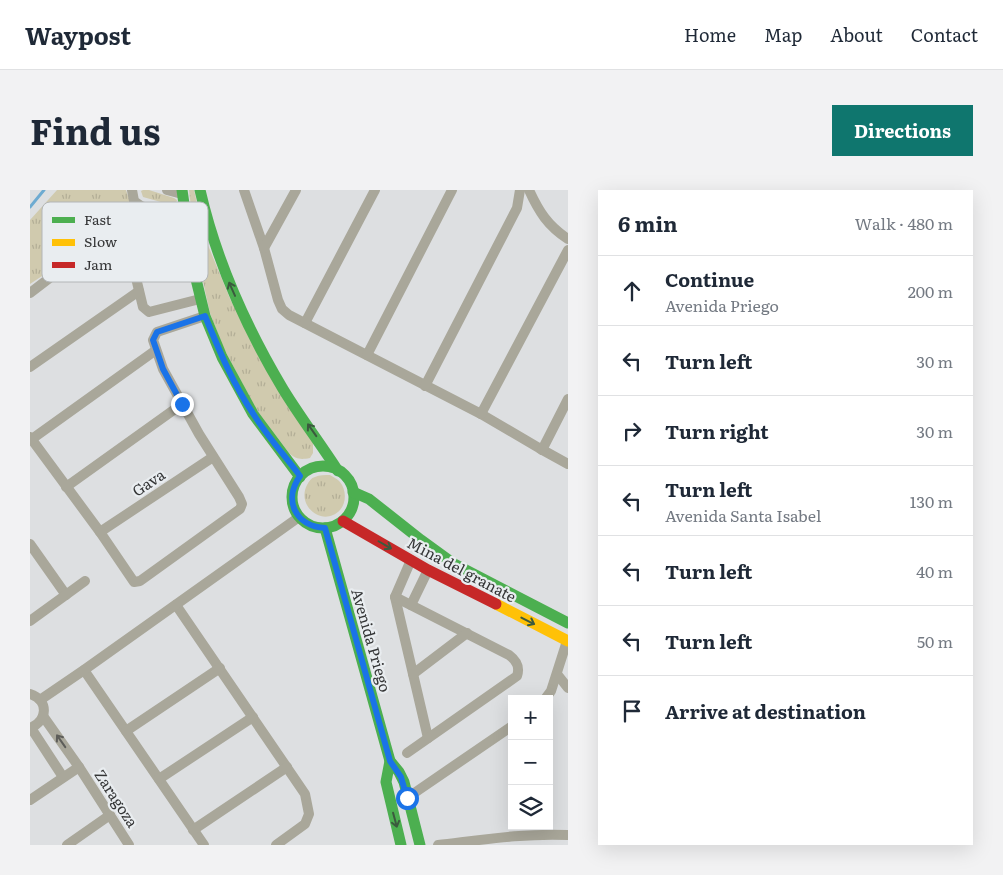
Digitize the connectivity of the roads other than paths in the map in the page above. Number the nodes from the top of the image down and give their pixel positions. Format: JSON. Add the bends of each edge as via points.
{"nodes":[{"id":1,"x":132,"y":190,"type":"edge"},
{"id":2,"x":167,"y":190,"type":"edge"},
{"id":3,"x":244,"y":190,"type":"edge"},
{"id":4,"x":296,"y":190,"type":"edge"},
{"id":5,"x":375,"y":190,"type":"edge"},
{"id":6,"x":452,"y":190,"type":"edge"},
{"id":7,"x":520,"y":190,"type":"edge"},
{"id":8,"x":182,"y":192,"type":"edge"},
{"id":9,"x":533,"y":192,"type":"edge"},
{"id":10,"x":135,"y":202,"type":"edge"},
{"id":11,"x":517,"y":208,"type":"junction"},
{"id":12,"x":208,"y":226,"type":"edge"},
{"id":13,"x":568,"y":240,"type":"edge"},
{"id":14,"x":264,"y":248,"type":"junction"},
{"id":15,"x":568,"y":250,"type":"edge"},
{"id":16,"x":44,"y":282,"type":"edge"},
{"id":17,"x":137,"y":282,"type":"edge"},
{"id":18,"x":196,"y":282,"type":"edge"},
{"id":19,"x":139,"y":291,"type":"junction"},
{"id":20,"x":30,"y":293,"type":"edge"},
{"id":21,"x":200,"y":299,"type":"junction"},
{"id":22,"x":205,"y":316,"type":"junction"},
{"id":23,"x":305,"y":323,"type":"junction"},
{"id":24,"x":156,"y":350,"type":"junction"},
{"id":25,"x":367,"y":355,"type":"junction"},
{"id":26,"x":30,"y":366,"type":"edge"},
{"id":27,"x":425,"y":386,"type":"junction"},
{"id":28,"x":568,"y":400,"type":"edge"},
{"id":29,"x":182,"y":404,"type":"junction"},
{"id":30,"x":481,"y":414,"type":"junction"},
{"id":31,"x":31,"y":438,"type":"edge"},
{"id":32,"x":542,"y":450,"type":"junction"},
{"id":33,"x":213,"y":457,"type":"junction"},
{"id":34,"x":568,"y":464,"type":"edge"},
{"id":35,"x":338,"y":471,"type":"junction"},
{"id":36,"x":300,"y":476,"type":"junction"},
{"id":37,"x":66,"y":487,"type":"junction"},
{"id":38,"x":353,"y":492,"type":"junction"},
{"id":39,"x":299,"y":517,"type":"junction"},
{"id":40,"x":343,"y":521,"type":"junction"},
{"id":41,"x":325,"y":528,"type":"junction"},
{"id":42,"x":100,"y":532,"type":"junction"},
{"id":43,"x":31,"y":548,"type":"edge"},
{"id":44,"x":411,"y":560,"type":"junction"},
{"id":45,"x":428,"y":570,"type":"junction"},
{"id":46,"x":85,"y":581,"type":"dead end"},
{"id":47,"x":66,"y":595,"type":"junction"},
{"id":48,"x":395,"y":597,"type":"junction"},
{"id":49,"x":176,"y":604,"type":"junction"},
{"id":50,"x":411,"y":604,"type":"junction"},
{"id":51,"x":30,"y":621,"type":"edge"},
{"id":52,"x":568,"y":623,"type":"edge"},
{"id":53,"x":467,"y":633,"type":"junction"},
{"id":54,"x":567,"y":641,"type":"edge"},
{"id":55,"x":220,"y":668,"type":"junction"},
{"id":56,"x":84,"y":670,"type":"junction"},
{"id":57,"x":413,"y":674,"type":"junction"},
{"id":58,"x":557,"y":674,"type":"junction"},
{"id":59,"x":568,"y":688,"type":"edge"},
{"id":60,"x":30,"y":694,"type":"edge"},
{"id":61,"x":548,"y":695,"type":"edge"},
{"id":62,"x":40,"y":700,"type":"junction"},
{"id":63,"x":43,"y":716,"type":"junction"},
{"id":64,"x":253,"y":718,"type":"junction"},
{"id":65,"x":30,"y":728,"type":"edge"},
{"id":66,"x":508,"y":729,"type":"edge"},
{"id":67,"x":126,"y":731,"type":"junction"},
{"id":68,"x":428,"y":738,"type":"junction"},
{"id":69,"x":407,"y":753,"type":"dead end"},
{"id":70,"x":390,"y":761,"type":"junction"},
{"id":71,"x":79,"y":766,"type":"junction"},
{"id":72,"x":286,"y":767,"type":"junction"},
{"id":73,"x":63,"y":777,"type":"junction"},
{"id":74,"x":159,"y":779,"type":"junction"},
{"id":75,"x":407,"y":798,"type":"junction"},
{"id":76,"x":30,"y":800,"type":"edge"},
{"id":77,"x":110,"y":816,"type":"junction"},
{"id":78,"x":193,"y":830,"type":"junction"},
{"id":79,"x":568,"y":835,"type":"edge"},
{"id":80,"x":488,"y":842,"type":"edge"},
{"id":81,"x":67,"y":845,"type":"edge"},
{"id":82,"x":129,"y":845,"type":"edge"},
{"id":83,"x":204,"y":845,"type":"edge"},
{"id":84,"x":276,"y":845,"type":"edge"},
{"id":85,"x":401,"y":845,"type":"edge"},
{"id":86,"x":420,"y":845,"type":"edge"},
{"id":87,"x":438,"y":845,"type":"edge"}],
"edges":[{"from":1,"to":10,"type":"street"},
{"from":2,"to":8,"type":"street"},
{"from":3,"to":14,"type":"street"},
{"from":4,"to":14,"type":"street"},
{"from":5,"to":23,"type":"street"},
{"from":6,"to":25,"type":"street"},
{"from":7,"to":11,"type":"street"},
{"from":9,"to":11,"type":"street"},
{"from":9,"to":13,"type":"street","via":[[543,216]]},
{"from":11,"to":27,"type":"street"},
{"from":35,"to":12,"type":"street","one_way":true,"via":[[284,391],[254,337]]},
{"from":14,"to":23,"type":"street","via":[[282,308]]},
{"from":15,"to":30,"type":"street"},
{"from":16,"to":20,"type":"street"},
{"from":17,"to":19,"type":"street"},
{"from":18,"to":21,"type":"street"},
{"from":19,"to":21,"type":"street","via":[[143,307],[150,312]]},
{"from":19,"to":26,"type":"street"},
{"from":21,"to":22,"type":"street"},
{"from":22,"to":24,"type":"street","via":[[157,332],[153,340]]},
{"from":22,"to":36,"type":"street","via":[[232,377],[253,414]]},
{"from":23,"to":25,"type":"street"},
{"from":24,"to":29,"type":"street"},
{"from":24,"to":31,"type":"street"},
{"from":25,"to":27,"type":"street"},
{"from":27,"to":30,"type":"street"},
{"from":28,"to":32,"type":"street"},
{"from":29,"to":33,"type":"street"},
{"from":29,"to":37,"type":"street"},
{"from":30,"to":32,"type":"street"},
{"from":31,"to":37,"type":"street"},
{"from":32,"to":34,"type":"street"},
{"from":33,"to":42,"type":"street","name":"Gava"},
{"from":33,"to":42,"type":"street","via":[[239,497],[240,509],[140,581],[134,582]]},
{"from":35,"to":36,"type":"street","via":[[319,467]]},
{"from":35,"to":38,"type":"street","via":[[348,480]]},
{"from":36,"to":39,"type":"street","via":[[292,496]]},
{"from":37,"to":42,"type":"street"},
{"from":38,"to":40,"type":"street","via":[[351,511]]},
{"from":38,"to":52,"type":"street","via":[[369,499],[454,564]]},
{"from":39,"to":41,"type":"street","via":[[310,526]]},
{"from":39,"to":49,"type":"street"},
{"from":40,"to":41,"type":"street"},
{"from":40,"to":44,"type":"street","name":"Mina del granate","one_way":true},
{"from":41,"to":70,"type":"street","name":"Avenida Priego"},
{"from":43,"to":47,"type":"street"},
{"from":44,"to":45,"type":"street","name":"Mina del granate"},
{"from":44,"to":48,"type":"street"},
{"from":45,"to":50,"type":"street"},
{"from":45,"to":54,"type":"street","name":"Mina del granate","one_way":true},
{"from":46,"to":47,"type":"street"},
{"from":47,"to":51,"type":"street"},
{"from":48,"to":50,"type":"street"},
{"from":48,"to":57,"type":"street"},
{"from":49,"to":55,"type":"street"},
{"from":49,"to":56,"type":"street"},
{"from":50,"to":53,"type":"street"},
{"from":53,"to":57,"type":"street"},
{"from":53,"to":68,"type":"street","via":[[515,659],[517,676]]},
{"from":54,"to":58,"type":"street"},
{"from":55,"to":64,"type":"street"},
{"from":55,"to":67,"type":"street"},
{"from":56,"to":62,"type":"street"},
{"from":56,"to":67,"type":"street"},
{"from":57,"to":68,"type":"street"},
{"from":58,"to":59,"type":"street"},
{"from":58,"to":61,"type":"street"},
{"from":60,"to":62,"type":"street"},
{"from":62,"to":63,"type":"street","via":[[44,707]]},
{"from":63,"to":65,"type":"street"},
{"from":71,"to":63,"type":"street","name":"Zaragoza","one_way":true},
{"from":64,"to":72,"type":"street"},
{"from":64,"to":74,"type":"street"},
{"from":65,"to":73,"type":"street"},
{"from":66,"to":75,"type":"street"},
{"from":67,"to":74,"type":"street"},
{"from":68,"to":69,"type":"street"},
{"from":70,"to":75,"type":"street","name":"Avenida Priego","via":[[401,777]]},
{"from":70,"to":85,"type":"street","name":"Avenida Priego","one_way":true,"via":[[386,787]]},
{"from":71,"to":73,"type":"street"},
{"from":71,"to":77,"type":"street","name":"Zaragoza"},
{"from":72,"to":78,"type":"street"},
{"from":72,"to":84,"type":"street","via":[[305,794],[309,814],[305,824]]},
{"from":73,"to":76,"type":"street"},
{"from":74,"to":78,"type":"street"},
{"from":75,"to":86,"type":"street","name":"Avenida Priego"},
{"from":77,"to":81,"type":"street"},
{"from":77,"to":82,"type":"street","name":"Zaragoza"},
{"from":78,"to":83,"type":"street"},
{"from":79,"to":80,"type":"street","via":[[531,835]]},
{"from":80,"to":87,"type":"street"}]}
